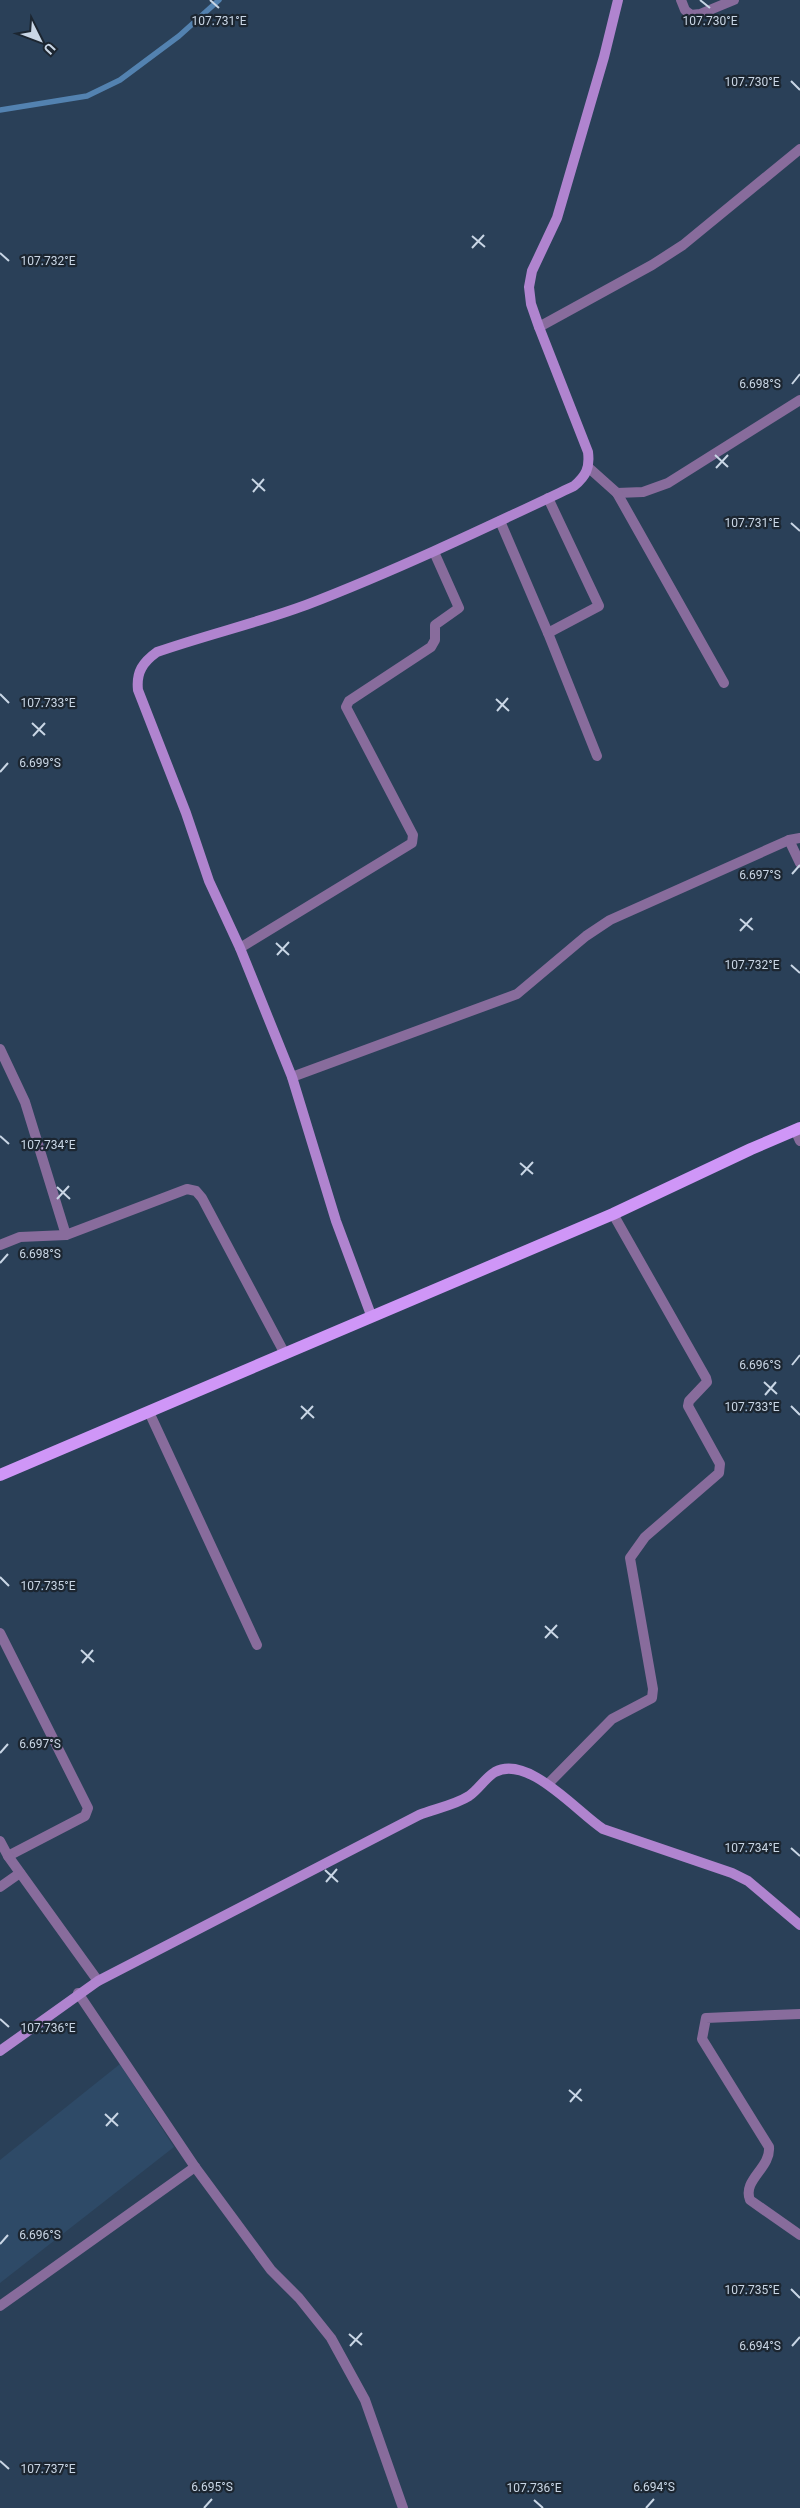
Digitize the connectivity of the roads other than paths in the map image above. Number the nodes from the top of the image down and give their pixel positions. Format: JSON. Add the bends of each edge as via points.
{"nodes":[{"id":1,"x":618,"y":0,"type":"edge"},
{"id":2,"x":681,"y":0,"type":"edge"},
{"id":3,"x":734,"y":0,"type":"edge"},
{"id":4,"x":800,"y":149,"type":"edge"},
{"id":5,"x":539,"y":326,"type":"junction"},
{"id":6,"x":800,"y":400,"type":"edge"},
{"id":7,"x":589,"y":468,"type":"junction"},
{"id":8,"x":617,"y":493,"type":"junction"},
{"id":9,"x":548,"y":498,"type":"junction"},
{"id":10,"x":500,"y":521,"type":"junction"},
{"id":11,"x":434,"y":552,"type":"junction"},
{"id":12,"x":548,"y":633,"type":"junction"},
{"id":13,"x":724,"y":683,"type":"dead end"},
{"id":14,"x":597,"y":756,"type":"dead end"},
{"id":15,"x":800,"y":838,"type":"edge"},
{"id":16,"x":789,"y":840,"type":"junction"},
{"id":17,"x":800,"y":863,"type":"edge"},
{"id":18,"x":240,"y":948,"type":"junction"},
{"id":19,"x":0,"y":1049,"type":"edge"},
{"id":20,"x":292,"y":1077,"type":"junction"},
{"id":21,"x":798,"y":1133,"type":"edge"},
{"id":22,"x":613,"y":1214,"type":"junction"},
{"id":23,"x":66,"y":1235,"type":"junction"},
{"id":24,"x":0,"y":1245,"type":"edge"},
{"id":25,"x":372,"y":1315,"type":"junction"},
{"id":26,"x":285,"y":1354,"type":"junction"},
{"id":27,"x":149,"y":1412,"type":"junction"},
{"id":28,"x":0,"y":1475,"type":"edge"},
{"id":29,"x":0,"y":1633,"type":"edge"},
{"id":30,"x":257,"y":1645,"type":"dead end"},
{"id":31,"x":548,"y":1784,"type":"junction"},
{"id":32,"x":0,"y":1841,"type":"edge"},
{"id":33,"x":8,"y":1856,"type":"junction"},
{"id":34,"x":20,"y":1873,"type":"junction"},
{"id":35,"x":0,"y":1887,"type":"edge"},
{"id":36,"x":800,"y":1925,"type":"edge"},
{"id":37,"x":98,"y":1981,"type":"junction"},
{"id":38,"x":78,"y":1994,"type":"junction"},
{"id":39,"x":800,"y":2014,"type":"edge"},
{"id":40,"x":0,"y":2051,"type":"edge"},
{"id":41,"x":195,"y":2167,"type":"junction"},
{"id":42,"x":800,"y":2235,"type":"edge"},
{"id":43,"x":0,"y":2306,"type":"edge"},
{"id":44,"x":403,"y":2508,"type":"edge"}],
"edges":[{"from":1,"to":5,"type":"street","via":[[556,218],[532,271],[529,287],[531,304]]},
{"from":2,"to":3,"type":"street","via":[[691,15]]},
{"from":4,"to":5,"type":"street","via":[[683,245]]},
{"from":5,"to":7,"type":"street","via":[[585,443]]},
{"from":6,"to":8,"type":"street","via":[[668,483],[643,492]]},
{"from":7,"to":8,"type":"street"},
{"from":7,"to":9,"type":"street","via":[[574,486]]},
{"from":8,"to":13,"type":"street"},
{"from":9,"to":10,"type":"street"},
{"from":9,"to":12,"type":"street","via":[[599,606]]},
{"from":10,"to":11,"type":"street"},
{"from":10,"to":12,"type":"street"},
{"from":11,"to":18,"type":"street","via":[[459,608],[435,625],[435,640],[431,647],[349,701],[346,707],[413,835],[412,843]]},
{"from":11,"to":18,"type":"street","via":[[304,605],[157,652],[141,668],[137,678],[138,690],[209,881]]},
{"from":12,"to":14,"type":"street"},
{"from":15,"to":16,"type":"street"},
{"from":16,"to":17,"type":"street"},
{"from":16,"to":20,"type":"street","via":[[610,920],[517,994]]},
{"from":18,"to":20,"type":"street"},
{"from":19,"to":23,"type":"street","via":[[25,1102]]},
{"from":20,"to":25,"type":"street","via":[[336,1221]]},
{"from":21,"to":22,"type":"main road","via":[[751,1149]]},
{"from":22,"to":25,"type":"main road"},
{"from":22,"to":31,"type":"street","via":[[706,1378],[707,1382],[688,1406],[720,1464],[719,1473],[645,1537],[630,1558],[652,1698],[608,1722]]},
{"from":23,"to":24,"type":"street","via":[[20,1238]]},
{"from":23,"to":26,"type":"street","via":[[187,1190],[196,1191]]},
{"from":25,"to":26,"type":"main road"},
{"from":26,"to":27,"type":"main road"},
{"from":27,"to":28,"type":"main road"},
{"from":27,"to":30,"type":"street"},
{"from":29,"to":33,"type":"street","via":[[88,1808],[85,1816]]},
{"from":31,"to":36,"type":"street","via":[[602,1829],[748,1881]]},
{"from":31,"to":37,"type":"street","via":[[532,1774],[514,1769],[496,1772],[469,1796],[419,1815]]},
{"from":32,"to":33,"type":"street"},
{"from":33,"to":34,"type":"street"},
{"from":34,"to":35,"type":"street"},
{"from":34,"to":37,"type":"street"},
{"from":37,"to":38,"type":"street"},
{"from":38,"to":40,"type":"street"},
{"from":38,"to":41,"type":"street"},
{"from":39,"to":42,"type":"street","via":[[706,2018],[702,2039],[769,2148],[767,2163],[750,2185],[750,2200]]},
{"from":41,"to":43,"type":"street"},
{"from":41,"to":44,"type":"street","via":[[271,2270],[331,2338],[365,2400]]}]}
